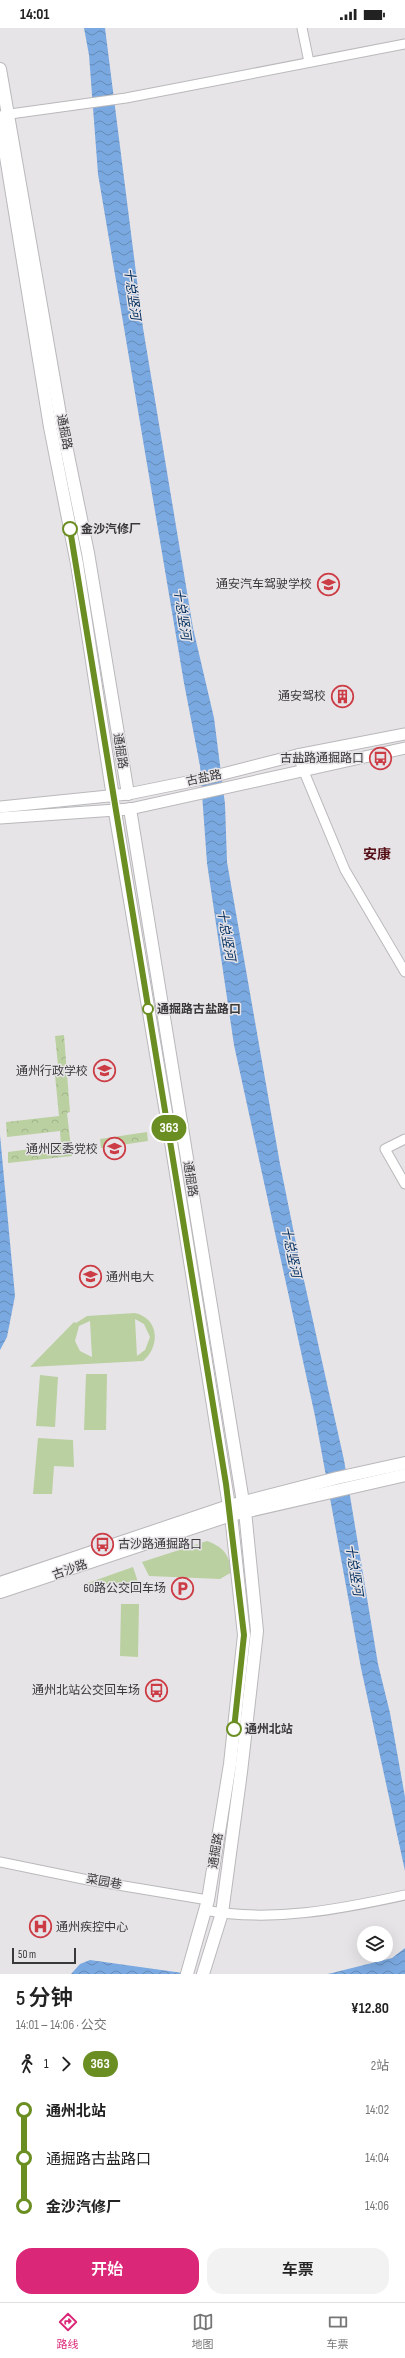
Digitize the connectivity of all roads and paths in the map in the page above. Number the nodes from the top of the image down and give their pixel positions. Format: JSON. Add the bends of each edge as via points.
{"nodes":[{"id":1,"x":302,"y":28,"type":"edge"},
{"id":2,"x":405,"y":44,"type":"edge"},
{"id":3,"x":309,"y":62,"type":"junction"},
{"id":4,"x":0,"y":69,"type":"edge"},
{"id":5,"x":2,"y":116,"type":"edge"},
{"id":6,"x":9,"y":164,"type":"edge"},
{"id":7,"x":405,"y":734,"type":"edge"},
{"id":8,"x":405,"y":748,"type":"edge"},
{"id":9,"x":297,"y":755,"type":"junction"},
{"id":10,"x":302,"y":770,"type":"junction"},
{"id":11,"x":128,"y":794,"type":"junction"},
{"id":12,"x":113,"y":797,"type":"junction"},
{"id":13,"x":0,"y":807,"type":"edge"},
{"id":14,"x":130,"y":809,"type":"junction"},
{"id":15,"x":115,"y":812,"type":"junction"},
{"id":16,"x":0,"y":818,"type":"edge"},
{"id":17,"x":405,"y":972,"type":"edge"},
{"id":18,"x":405,"y":1139,"type":"edge"},
{"id":19,"x":405,"y":1184,"type":"edge"},
{"id":20,"x":405,"y":1463,"type":"edge"},
{"id":21,"x":405,"y":1475,"type":"edge"},
{"id":22,"x":363,"y":1479,"type":"junction"},
{"id":23,"x":244,"y":1507,"type":"junction"},
{"id":24,"x":230,"y":1510,"type":"junction"},
{"id":25,"x":0,"y":1583,"type":"edge"},
{"id":26,"x":0,"y":1592,"type":"edge"},
{"id":27,"x":0,"y":1862,"type":"edge"},
{"id":28,"x":401,"y":1896,"type":"edge"},
{"id":29,"x":207,"y":1905,"type":"junction"},
{"id":30,"x":222,"y":1913,"type":"junction"},
{"id":31,"x":188,"y":1972,"type":"edge"},
{"id":32,"x":204,"y":1972,"type":"edge"}],
"edges":[{"from":1,"to":3,"type":"street"},
{"from":2,"to":3,"type":"street"},
{"from":3,"to":5,"type":"street","via":[[126,98]]},
{"from":4,"to":5,"type":"main road","name":"通掘路"},
{"from":5,"to":6,"type":"main road","name":"通掘路"},
{"from":6,"to":11,"type":"main road","name":"通掘路","via":[[88,553]]},
{"from":6,"to":12,"type":"main road","name":"通掘路","via":[[50,427],[77,564]]},
{"from":7,"to":9,"type":"street","name":"古盐路"},
{"from":8,"to":10,"type":"street","name":"古盐路"},
{"from":9,"to":10,"type":"street"},
{"from":9,"to":11,"type":"street","name":"古盐路"},
{"from":10,"to":14,"type":"street","name":"古盐路"},
{"from":10,"to":17,"type":"street","via":[[345,870]]},
{"from":11,"to":12,"type":"street","name":"古盐路"},
{"from":11,"to":14,"type":"street"},
{"from":12,"to":13,"type":"street","name":"古盐路"},
{"from":12,"to":15,"type":"street"},
{"from":14,"to":15,"type":"street","name":"古盐路"},
{"from":14,"to":23,"type":"main road","name":"通掘路"},
{"from":15,"to":16,"type":"street","name":"古盐路"},
{"from":15,"to":24,"type":"main road","name":"通掘路"},
{"from":18,"to":19,"type":"street","via":[[385,1149]]},
{"from":20,"to":22,"type":"main road"},
{"from":21,"to":22,"type":"main road"},
{"from":22,"to":23,"type":"main road","via":[[316,1496]]},
{"from":22,"to":23,"type":"main road","via":[[311,1485]]},
{"from":23,"to":24,"type":"main road"},
{"from":23,"to":30,"type":"main road","name":"通掘路","via":[[257,1631]]},
{"from":24,"to":25,"type":"main road","name":"古沙路"},
{"from":24,"to":26,"type":"main road","name":"古沙路"},
{"from":24,"to":29,"type":"main road","name":"通掘路","via":[[244,1635],[230,1764]]},
{"from":27,"to":29,"type":"street","name":"菜园巷"},
{"from":28,"to":30,"type":"street","name":"菜园巷","via":[[345,1908],[271,1914]]},
{"from":29,"to":30,"type":"street","name":"菜园巷"},
{"from":29,"to":31,"type":"main road","name":"通掘路"},
{"from":30,"to":32,"type":"main road","name":"通掘路"}]}
